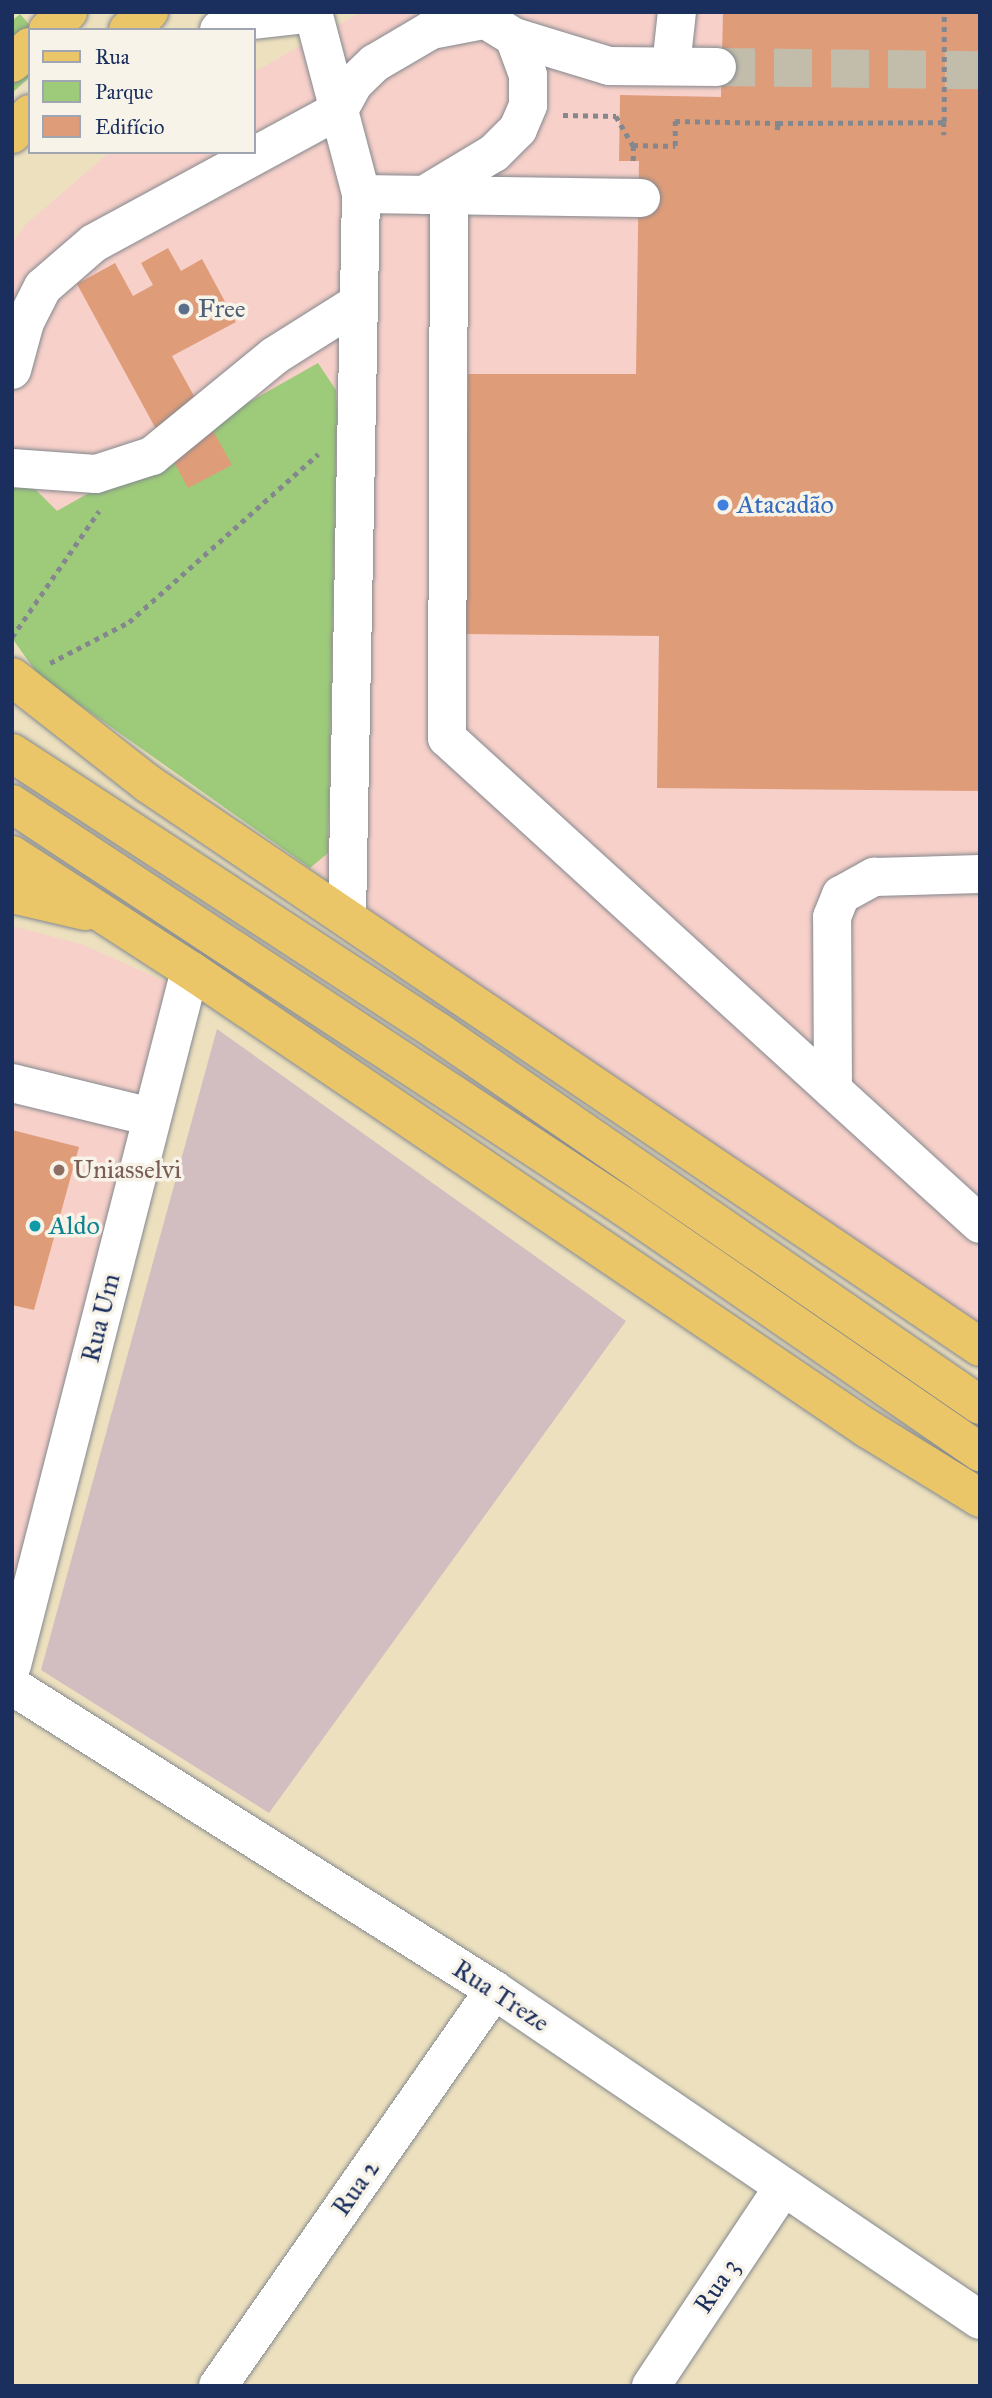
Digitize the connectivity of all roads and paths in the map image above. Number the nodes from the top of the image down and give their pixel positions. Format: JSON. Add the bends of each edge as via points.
{"nodes":[{"id":1,"x":68,"y":12,"type":"edge"},
{"id":2,"x":149,"y":12,"type":"edge"},
{"id":3,"x":677,"y":12,"type":"edge"},
{"id":4,"x":944,"y":12,"type":"edge"},
{"id":5,"x":313,"y":13,"type":"edge"},
{"id":6,"x":490,"y":23,"type":"edge"},
{"id":7,"x":50,"y":28,"type":"edge"},
{"id":8,"x":130,"y":28,"type":"edge"},
{"id":9,"x":226,"y":28,"type":"edge"},
{"id":10,"x":28,"y":49,"type":"edge"},
{"id":11,"x":12,"y":64,"type":"edge"},
{"id":12,"x":671,"y":66,"type":"junction"},
{"id":13,"x":717,"y":67,"type":"tunnel mouth"},
{"id":14,"x":339,"y":110,"type":"junction"},
{"id":15,"x":524,"y":114,"type":"junction"},
{"id":16,"x":28,"y":116,"type":"edge"},
{"id":17,"x":944,"y":122,"type":"junction"},
{"id":18,"x":778,"y":123,"type":"junction"},
{"id":19,"x":777,"y":130,"type":"dead end"},
{"id":20,"x":12,"y":134,"type":"edge"},
{"id":21,"x":944,"y":135,"type":"dead end"},
{"id":22,"x":633,"y":145,"type":"junction"},
{"id":23,"x":361,"y":194,"type":"junction"},
{"id":24,"x":436,"y":195,"type":"junction"},
{"id":25,"x":637,"y":198,"type":"joint"},
{"id":26,"x":358,"y":303,"type":"junction"},
{"id":27,"x":12,"y":370,"type":"edge"},
{"id":28,"x":356,"y":421,"type":"junction"},
{"id":29,"x":127,"y":464,"type":"junction"},
{"id":30,"x":12,"y":468,"type":"edge"},
{"id":31,"x":12,"y":637,"type":"edge"},
{"id":32,"x":14,"y":679,"type":"edge"},
{"id":33,"x":12,"y":753,"type":"edge"},
{"id":34,"x":12,"y":804,"type":"edge"},
{"id":35,"x":12,"y":855,"type":"edge"},
{"id":36,"x":980,"y":874,"type":"edge"},
{"id":37,"x":12,"y":894,"type":"edge"},
{"id":38,"x":347,"y":917,"type":"junction"},
{"id":39,"x":121,"y":924,"type":"junction"},
{"id":40,"x":190,"y":970,"type":"junction"},
{"id":41,"x":12,"y":1083,"type":"edge"},
{"id":42,"x":833,"y":1090,"type":"junction"},
{"id":43,"x":152,"y":1117,"type":"junction"},
{"id":44,"x":980,"y":1224,"type":"edge"},
{"id":45,"x":980,"y":1346,"type":"edge"},
{"id":46,"x":980,"y":1405,"type":"edge"},
{"id":47,"x":980,"y":1452,"type":"edge"},
{"id":48,"x":980,"y":1498,"type":"edge"},
{"id":49,"x":12,"y":1665,"type":"edge"},
{"id":50,"x":12,"y":1686,"type":"edge"},
{"id":51,"x":494,"y":1990,"type":"junction"},
{"id":52,"x":783,"y":2186,"type":"junction"},
{"id":53,"x":980,"y":2320,"type":"edge"},
{"id":54,"x":218,"y":2386,"type":"edge"},
{"id":55,"x":651,"y":2386,"type":"edge"}],
"edges":[{"from":1,"to":7,"type":"main road"},
{"from":2,"to":8,"type":"main road"},
{"from":3,"to":12,"type":"street"},
{"from":4,"to":17,"type":"path"},
{"from":5,"to":9,"type":"street","via":[[256,19]]},
{"from":5,"to":14,"type":"street"},
{"from":6,"to":12,"type":"street","via":[[608,66]]},
{"from":6,"to":14,"type":"street","via":[[430,30],[375,63],[354,83]]},
{"from":6,"to":15,"type":"street","via":[[528,75]]},
{"from":10,"to":11,"type":"main road"},
{"from":12,"to":13,"type":"street"},
{"from":14,"to":23,"type":"street"},
{"from":14,"to":27,"type":"street","via":[[94,243],[43,287],[25,321]]},
{"from":15,"to":22,"type":"path","via":[[615,116]]},
{"from":15,"to":24,"type":"street","via":[[518,129],[494,153]]},
{"from":16,"to":20,"type":"main road"},
{"from":17,"to":18,"type":"path"},
{"from":17,"to":21,"type":"path"},
{"from":18,"to":19,"type":"path"},
{"from":18,"to":22,"type":"path","via":[[675,121],[675,146]]},
{"from":22,"to":25,"type":"path"},
{"from":23,"to":24,"type":"street"},
{"from":23,"to":26,"type":"street"},
{"from":24,"to":25,"type":"street"},
{"from":24,"to":42,"type":"street","via":[[447,738]]},
{"from":26,"to":28,"type":"street"},
{"from":26,"to":29,"type":"street","via":[[274,356],[152,456]]},
{"from":28,"to":32,"type":"path","via":[[129,622]]},
{"from":28,"to":38,"type":"street"},
{"from":29,"to":30,"type":"street","via":[[96,474]]},
{"from":29,"to":31,"type":"path"},
{"from":32,"to":38,"type":"main road","via":[[126,768]]},
{"from":33,"to":46,"type":"main road","via":[[437,1031]]},
{"from":34,"to":47,"type":"main road","via":[[612,1199]]},
{"from":35,"to":39,"type":"main road"},
{"from":36,"to":42,"type":"street","via":[[874,877],[841,895],[832,917]]},
{"from":37,"to":39,"type":"main road","via":[[56,902]]},
{"from":38,"to":45,"type":"main road"},
{"from":39,"to":40,"type":"main road"},
{"from":40,"to":43,"type":"street","name":"Rua Um"},
{"from":40,"to":48,"type":"main road","via":[[868,1429]]},
{"from":41,"to":43,"type":"street"},
{"from":42,"to":44,"type":"street"},
{"from":43,"to":49,"type":"street","name":"Rua Um"},
{"from":50,"to":51,"type":"street","name":"Rua Treze"},
{"from":51,"to":52,"type":"street","name":"Rua Treze"},
{"from":51,"to":54,"type":"street","name":"Rua 2"},
{"from":52,"to":53,"type":"street","name":"Rua Treze"},
{"from":52,"to":55,"type":"street","name":"Rua 3"}]}
